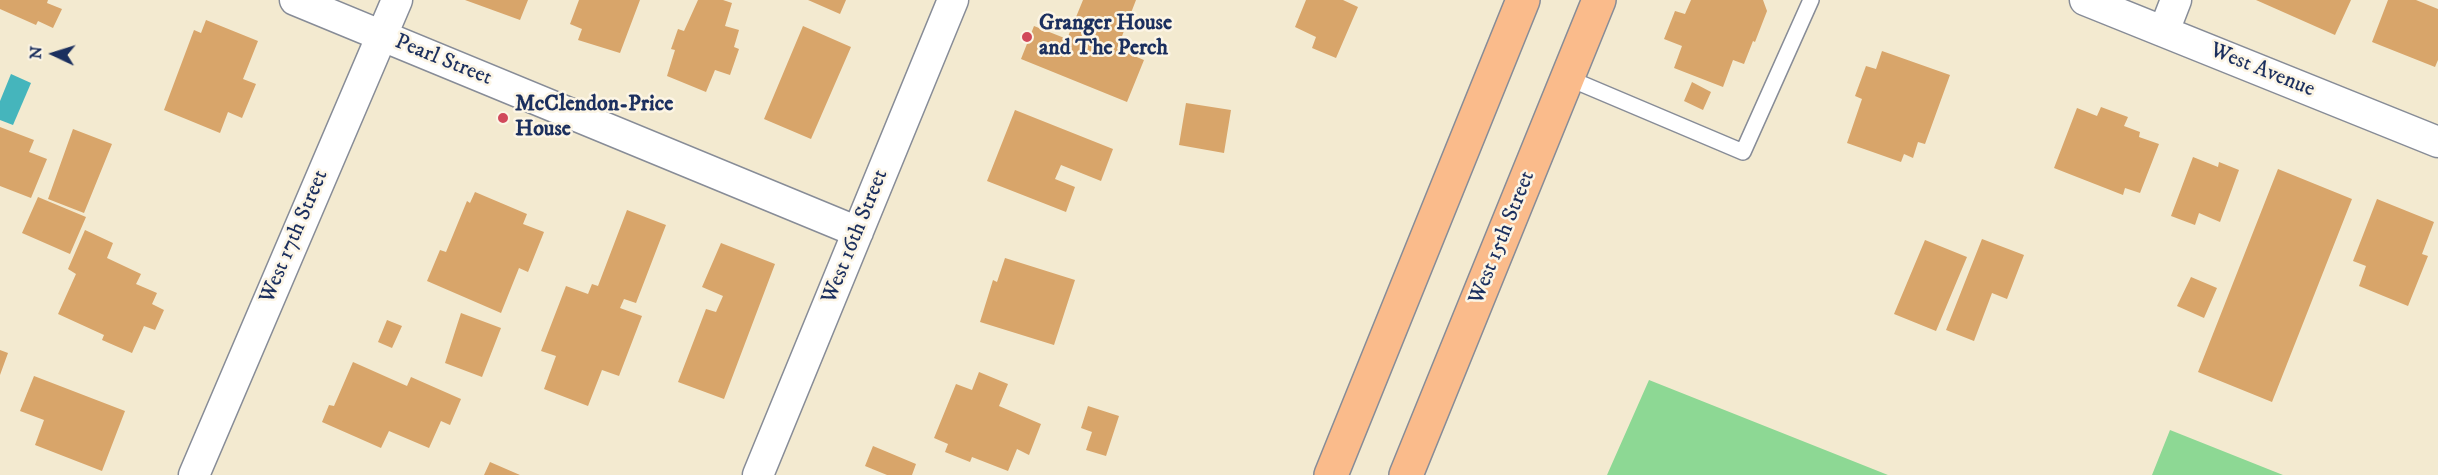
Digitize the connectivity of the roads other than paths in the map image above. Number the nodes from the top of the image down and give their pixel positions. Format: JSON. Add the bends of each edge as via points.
{"nodes":[{"id":1,"x":295,"y":0,"type":"edge"},
{"id":2,"x":397,"y":0,"type":"edge"},
{"id":3,"x":953,"y":0,"type":"edge"},
{"id":4,"x":1523,"y":0,"type":"edge"},
{"id":5,"x":1599,"y":0,"type":"edge"},
{"id":6,"x":1811,"y":0,"type":"edge"},
{"id":7,"x":2085,"y":0,"type":"edge"},
{"id":8,"x":2176,"y":0,"type":"edge"},
{"id":9,"x":2164,"y":31,"type":"junction"},
{"id":10,"x":382,"y":36,"type":"junction"},
{"id":11,"x":1568,"y":78,"type":"junction"},
{"id":12,"x":2438,"y":142,"type":"edge"},
{"id":13,"x":858,"y":232,"type":"junction"},
{"id":14,"x":194,"y":475,"type":"edge"},
{"id":15,"x":758,"y":475,"type":"edge"},
{"id":16,"x":1331,"y":475,"type":"edge"},
{"id":17,"x":1406,"y":475,"type":"edge"}],
"edges":[{"from":1,"to":10,"type":"street","name":"Pearl Street"},
{"from":2,"to":10,"type":"street","name":"West 17th Street"},
{"from":3,"to":13,"type":"street","name":"West 16th Street"},
{"from":4,"to":16,"type":"main road"},
{"from":5,"to":11,"type":"main road","name":"West 15th Street"},
{"from":6,"to":11,"type":"lane","via":[[1743,153]]},
{"from":7,"to":9,"type":"street","name":"West Avenue"},
{"from":8,"to":9,"type":"street"},
{"from":9,"to":12,"type":"street","name":"West Avenue"},
{"from":10,"to":13,"type":"street","name":"Pearl Street"},
{"from":10,"to":14,"type":"street","name":"West 17th Street"},
{"from":11,"to":17,"type":"main road","name":"West 15th Street"},
{"from":13,"to":15,"type":"street","name":"West 16th Street"}]}
